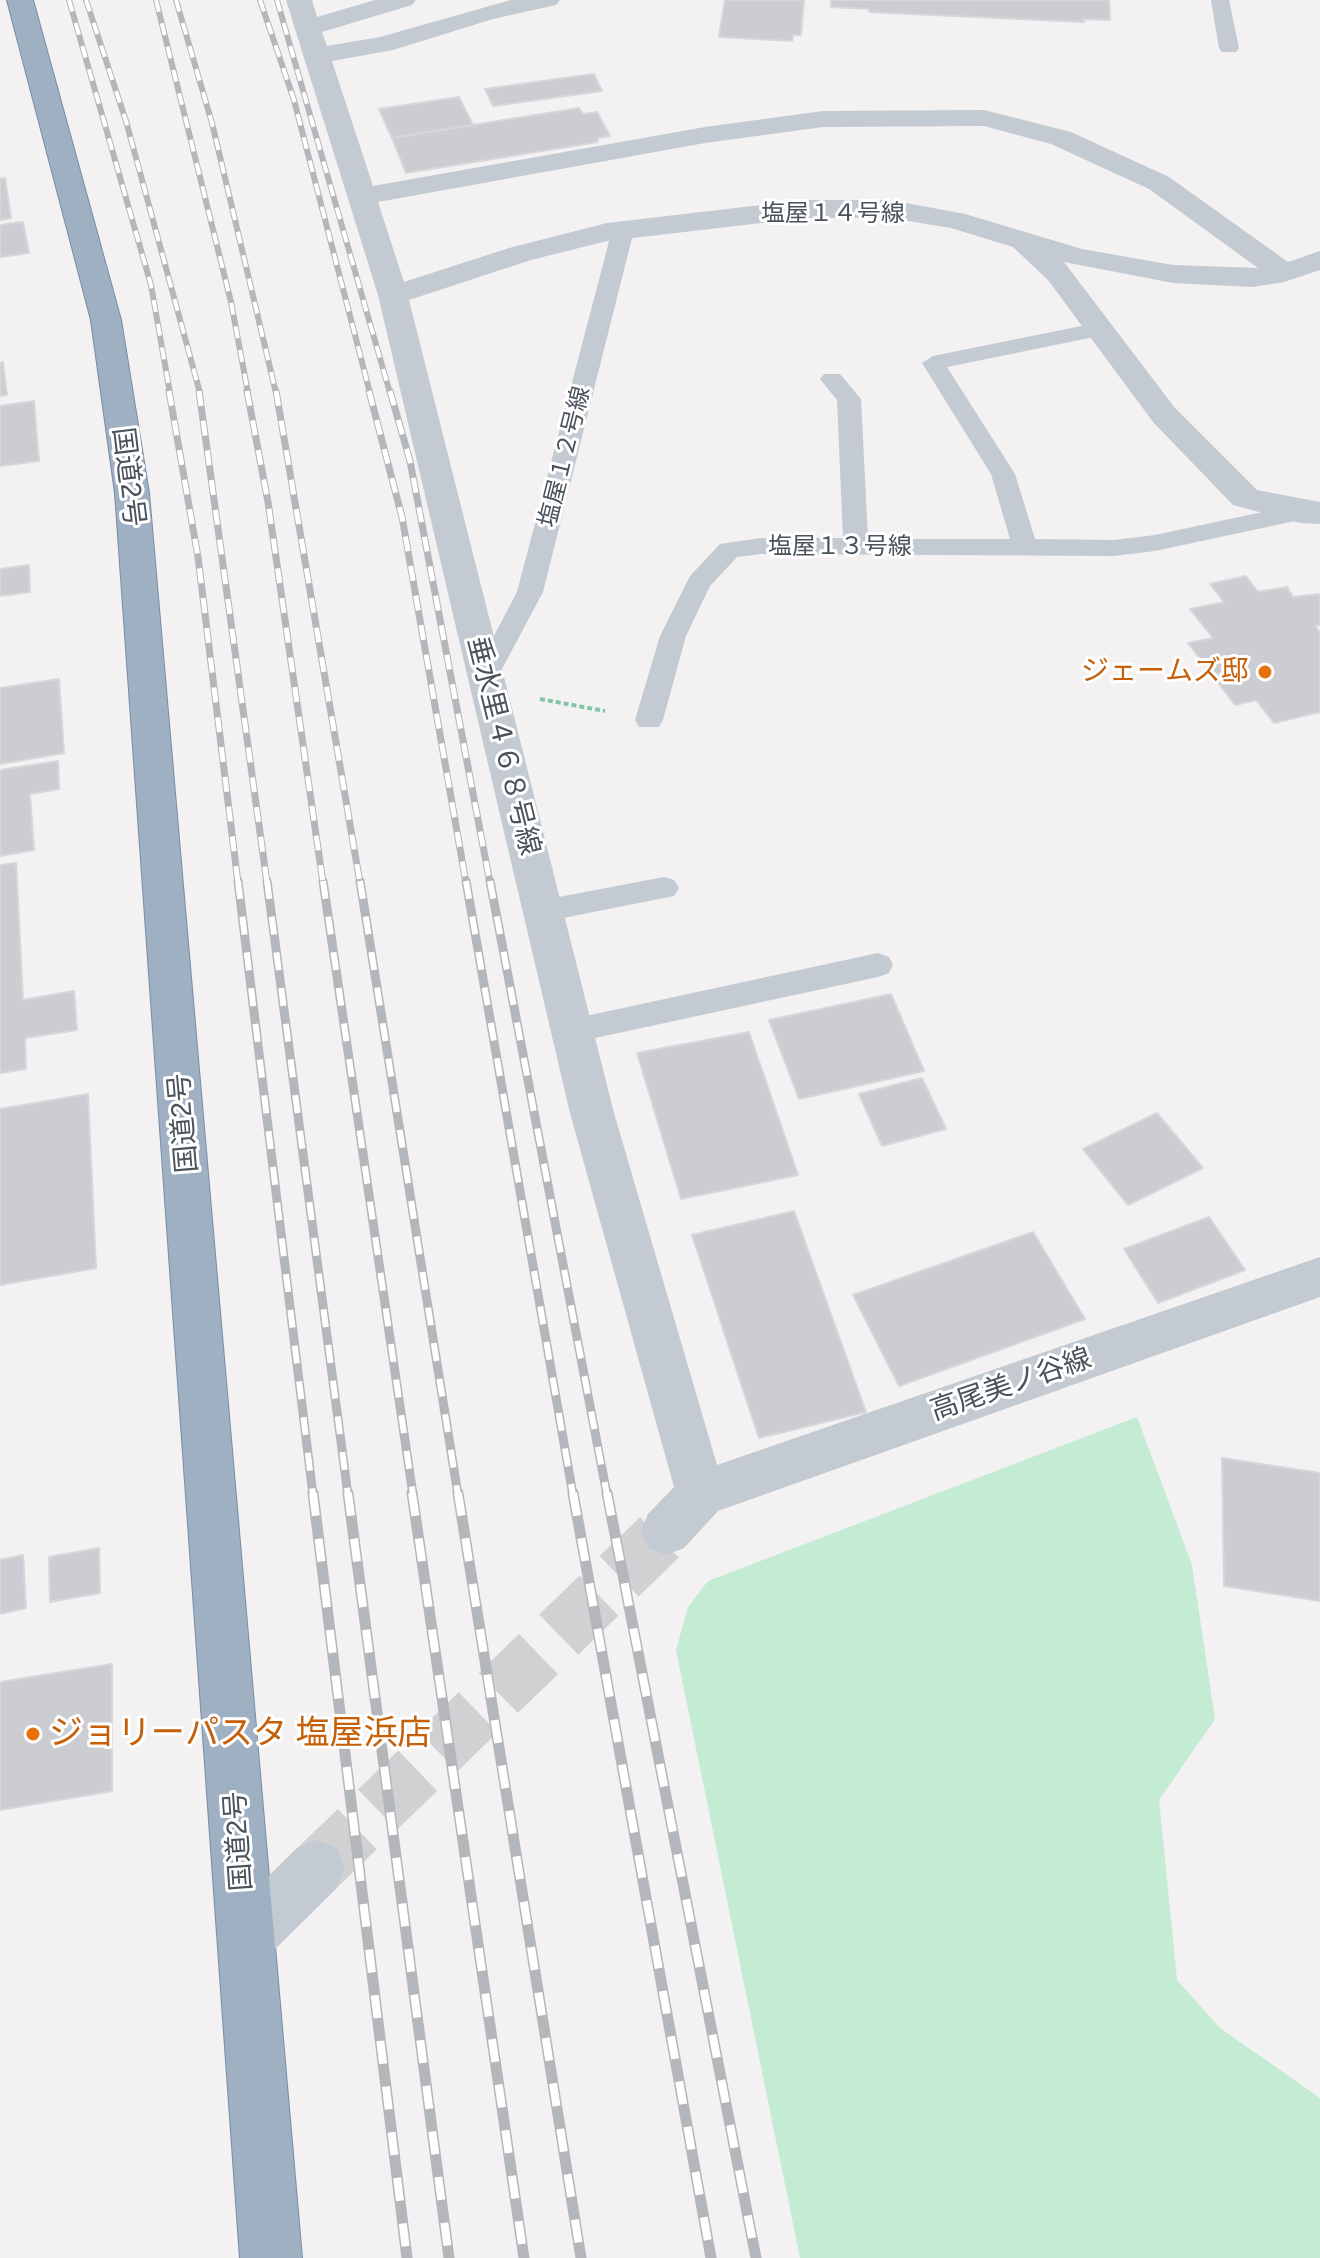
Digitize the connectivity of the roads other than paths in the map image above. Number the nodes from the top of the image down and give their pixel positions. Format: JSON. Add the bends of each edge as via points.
{"nodes":[{"id":1,"x":20,"y":0,"type":"edge"},
{"id":2,"x":403,"y":0,"type":"edge"},
{"id":3,"x":547,"y":0,"type":"edge"},
{"id":4,"x":1220,"y":0,"type":"edge"},
{"id":5,"x":307,"y":28,"type":"edge"},
{"id":6,"x":1229,"y":48,"type":"dead end"},
{"id":7,"x":364,"y":196,"type":"junction"},
{"id":8,"x":623,"y":230,"type":"junction"},
{"id":9,"x":1025,"y":242,"type":"junction"},
{"id":10,"x":1320,"y":260,"type":"edge"},
{"id":11,"x":1284,"y":273,"type":"junction"},
{"id":12,"x":393,"y":295,"type":"junction"},
{"id":13,"x":1101,"y":329,"type":"junction"},
{"id":14,"x":832,"y":379,"type":"dead end"},
{"id":15,"x":1310,"y":512,"type":"edge"},
{"id":16,"x":856,"y":547,"type":"junction"},
{"id":17,"x":1025,"y":547,"type":"junction"},
{"id":18,"x":488,"y":682,"type":"junction"},
{"id":19,"x":649,"y":720,"type":"road end"},
{"id":20,"x":664,"y":888,"type":"dead end"},
{"id":21,"x":543,"y":911,"type":"junction"},
{"id":22,"x":878,"y":965,"type":"dead end"},
{"id":23,"x":572,"y":1031,"type":"junction"},
{"id":24,"x":1320,"y":1277,"type":"edge"},
{"id":25,"x":701,"y":1494,"type":"junction"},
{"id":26,"x":666,"y":1531,"type":"tunnel mouth"},
{"id":27,"x":317,"y":1868,"type":"tunnel mouth"},
{"id":28,"x":246,"y":1938,"type":"junction"},
{"id":29,"x":271,"y":2258,"type":"edge"}],
"edges":[{"from":1,"to":28,"type":"highway","name":"国道2号","via":[[106,320],[132,493]]},
{"from":2,"to":5,"type":"street"},
{"from":3,"to":5,"type":"street","via":[[384,44]]},
{"from":4,"to":6,"type":"lane"},
{"from":5,"to":7,"type":"street","name":"垂水里４６８号線"},
{"from":7,"to":11,"type":"street","via":[[823,119],[984,118],[1061,138],[1159,183]]},
{"from":7,"to":12,"type":"street","name":"垂水里４６８号線"},
{"from":8,"to":9,"type":"street","name":"塩屋１４号線","via":[[804,209],[890,209],[955,220]]},
{"from":8,"to":12,"type":"street","name":"塩屋１４号線","via":[[520,254]]},
{"from":8,"to":18,"type":"lane","name":"塩屋１２号線","via":[[530,592]]},
{"from":9,"to":11,"type":"street","name":"塩屋１４号線","via":[[1173,274],[1252,278]]},
{"from":9,"to":13,"type":"street","via":[[1059,274]]},
{"from":10,"to":11,"type":"street","name":"塩屋１４号線"},
{"from":12,"to":18,"type":"street","name":"垂水里４６８号線"},
{"from":13,"to":15,"type":"street","via":[[1164,415],[1245,498]]},
{"from":13,"to":17,"type":"lane","via":[[933,363],[1003,474]]},
{"from":14,"to":16,"type":"lane","via":[[849,399]]},
{"from":15,"to":17,"type":"lane","name":"塩屋１３号線","via":[[1155,543]]},
{"from":16,"to":17,"type":"lane","name":"塩屋１３号線"},
{"from":16,"to":19,"type":"lane","name":"塩屋１３号線","via":[[729,550],[699,582],[673,636]]},
{"from":18,"to":21,"type":"street","name":"垂水里４６８号線"},
{"from":20,"to":21,"type":"lane"},
{"from":21,"to":23,"type":"street","name":"垂水里４６８号線"},
{"from":22,"to":23,"type":"lane"},
{"from":23,"to":25,"type":"street","name":"垂水里４６８号線"},
{"from":24,"to":25,"type":"street","name":"高尾美ノ谷線"},
{"from":25,"to":26,"type":"street"},
{"from":27,"to":28,"type":"street"},
{"from":28,"to":29,"type":"highway","name":"国道2号"}]}
